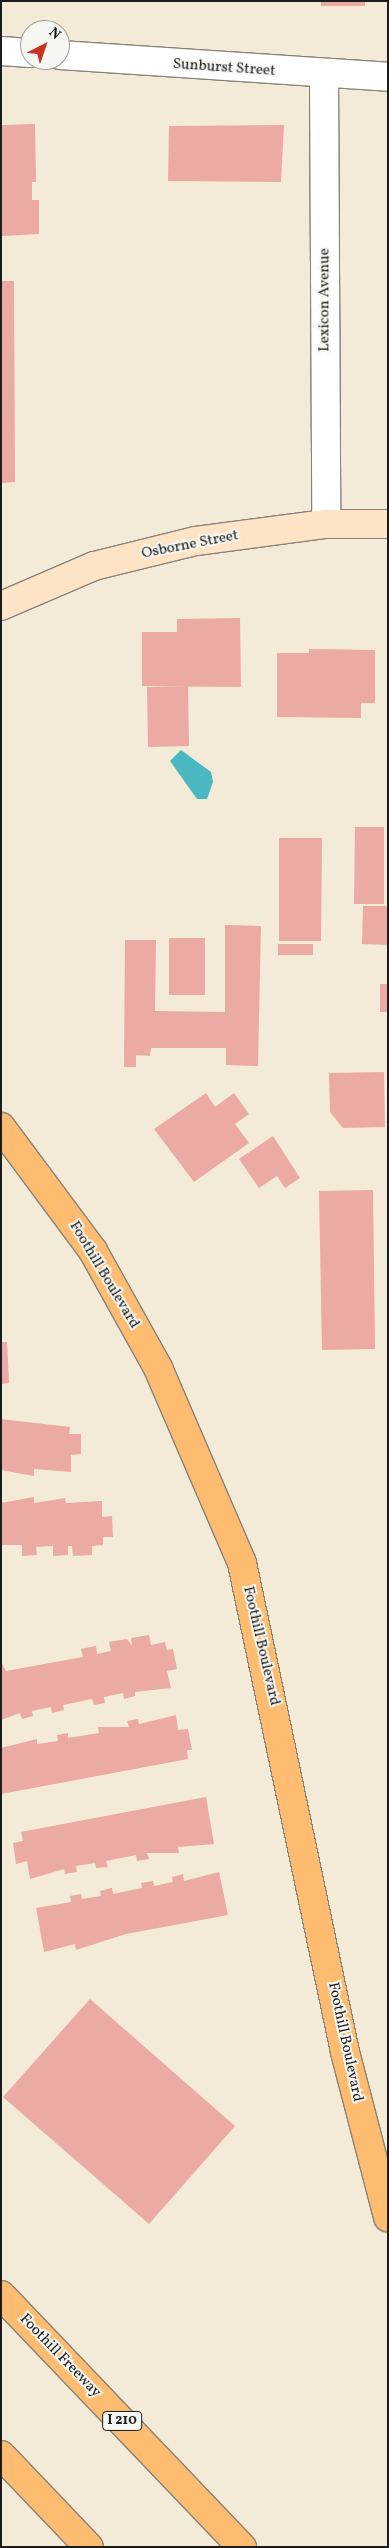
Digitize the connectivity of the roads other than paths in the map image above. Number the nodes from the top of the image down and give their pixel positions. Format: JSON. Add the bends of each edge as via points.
{"nodes":[{"id":1,"x":1,"y":51,"type":"edge"},
{"id":2,"x":20,"y":52,"type":"edge"},
{"id":3,"x":70,"y":56,"type":"edge"},
{"id":4,"x":324,"y":76,"type":"junction"},
{"id":5,"x":388,"y":77,"type":"edge"},
{"id":6,"x":326,"y":524,"type":"junction"},
{"id":7,"x":388,"y":524,"type":"edge"},
{"id":8,"x":1,"y":606,"type":"edge"},
{"id":9,"x":1,"y":1127,"type":"edge"},
{"id":10,"x":388,"y":2217,"type":"edge"},
{"id":11,"x":1,"y":2295,"type":"edge"},
{"id":12,"x":1,"y":2455,"type":"edge"},
{"id":13,"x":1,"y":2460,"type":"edge"},
{"id":14,"x":88,"y":2547,"type":"edge"},
{"id":15,"x":242,"y":2547,"type":"edge"}],
"edges":[{"from":1,"to":2,"type":"street"},
{"from":3,"to":4,"type":"street","name":"Sunburst Street"},
{"from":4,"to":5,"type":"street","name":"Sunburst Street"},
{"from":4,"to":6,"type":"street","name":"Lexicon Avenue"},
{"from":6,"to":7,"type":"main road","name":"Osborne Street"},
{"from":6,"to":8,"type":"main road","name":"Osborne Street","via":[[196,541],[94,566]]},
{"from":9,"to":10,"type":"main road","name":"Foothill Boulevard","via":[[93,1251],[158,1368],[242,1562],[346,2052]]},
{"from":11,"to":15,"type":"main road","name":"Foothill Freeway","number":"I 210"},
{"from":12,"to":14,"type":"main road"},
{"from":13,"to":14,"type":"main road"}]}
